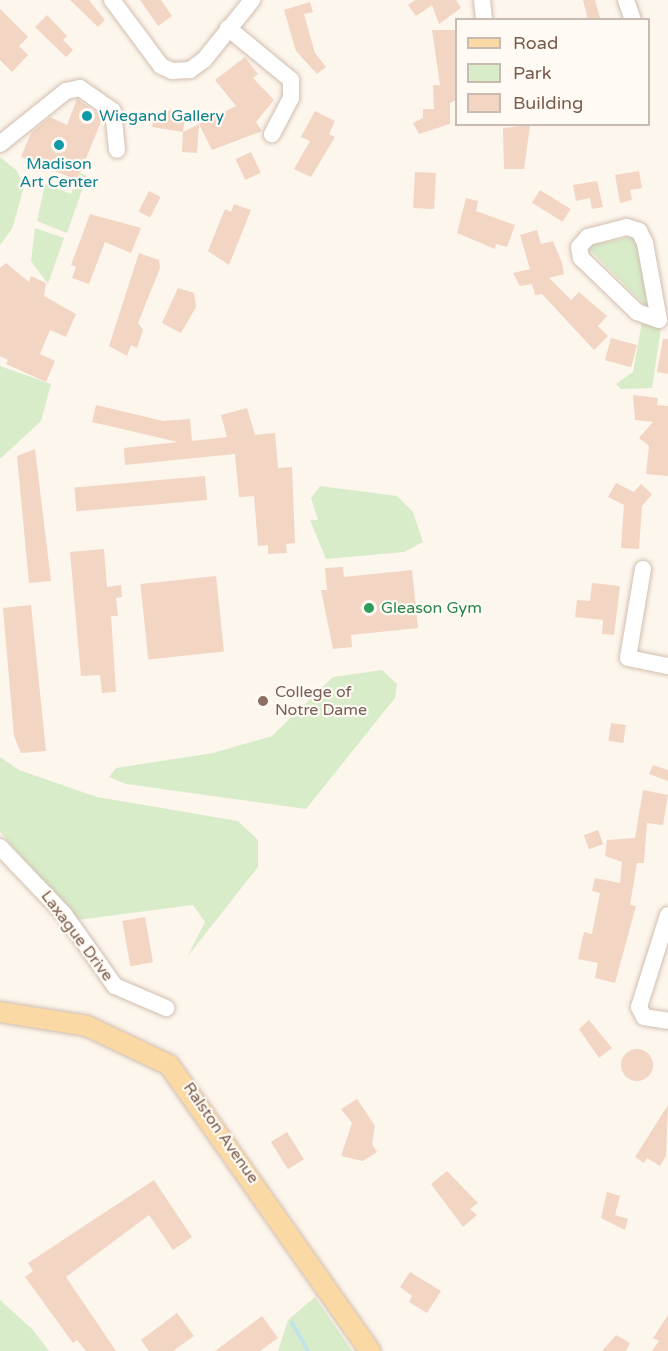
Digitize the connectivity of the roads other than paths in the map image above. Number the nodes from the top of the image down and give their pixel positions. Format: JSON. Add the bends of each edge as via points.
{"nodes":[{"id":1,"x":112,"y":0,"type":"edge"},
{"id":2,"x":252,"y":0,"type":"edge"},
{"id":3,"x":482,"y":0,"type":"edge"},
{"id":4,"x":626,"y":0,"type":"edge"},
{"id":5,"x":484,"y":18,"type":"edge"},
{"id":6,"x":632,"y":18,"type":"edge"},
{"id":7,"x":228,"y":28,"type":"junction"},
{"id":8,"x":272,"y":134,"type":"dead end"},
{"id":9,"x":0,"y":144,"type":"edge"},
{"id":10,"x":117,"y":150,"type":"dead end"},
{"id":11,"x":663,"y":319,"type":"edge"},
{"id":12,"x":643,"y":569,"type":"dead end"},
{"id":13,"x":668,"y":666,"type":"edge"},
{"id":14,"x":0,"y":848,"type":"edge"},
{"id":15,"x":668,"y":915,"type":"edge"},
{"id":16,"x":166,"y":1008,"type":"dead end"},
{"id":17,"x":0,"y":1012,"type":"edge"},
{"id":18,"x":668,"y":1021,"type":"edge"},
{"id":19,"x":370,"y":1351,"type":"edge"}],
"edges":[{"from":1,"to":7,"type":"street","via":[[161,66],[172,71],[189,70],[204,60]]},
{"from":2,"to":7,"type":"street"},
{"from":3,"to":5,"type":"street"},
{"from":4,"to":6,"type":"street"},
{"from":7,"to":8,"type":"street","via":[[291,80],[291,98]]},
{"from":9,"to":10,"type":"street","via":[[66,91],[80,88],[113,111]]},
{"from":11,"to":11,"type":"street","via":[[639,231],[627,227],[588,237],[579,247],[581,258],[637,312]]},
{"from":12,"to":13,"type":"street","via":[[628,658]]},
{"from":14,"to":16,"type":"street","name":"Laxague Drive","via":[[64,914],[115,986]]},
{"from":15,"to":18,"type":"street","via":[[639,1007],[644,1017]]},
{"from":17,"to":19,"type":"main road","name":"Ralston Avenue","via":[[87,1026],[169,1065]]}]}
